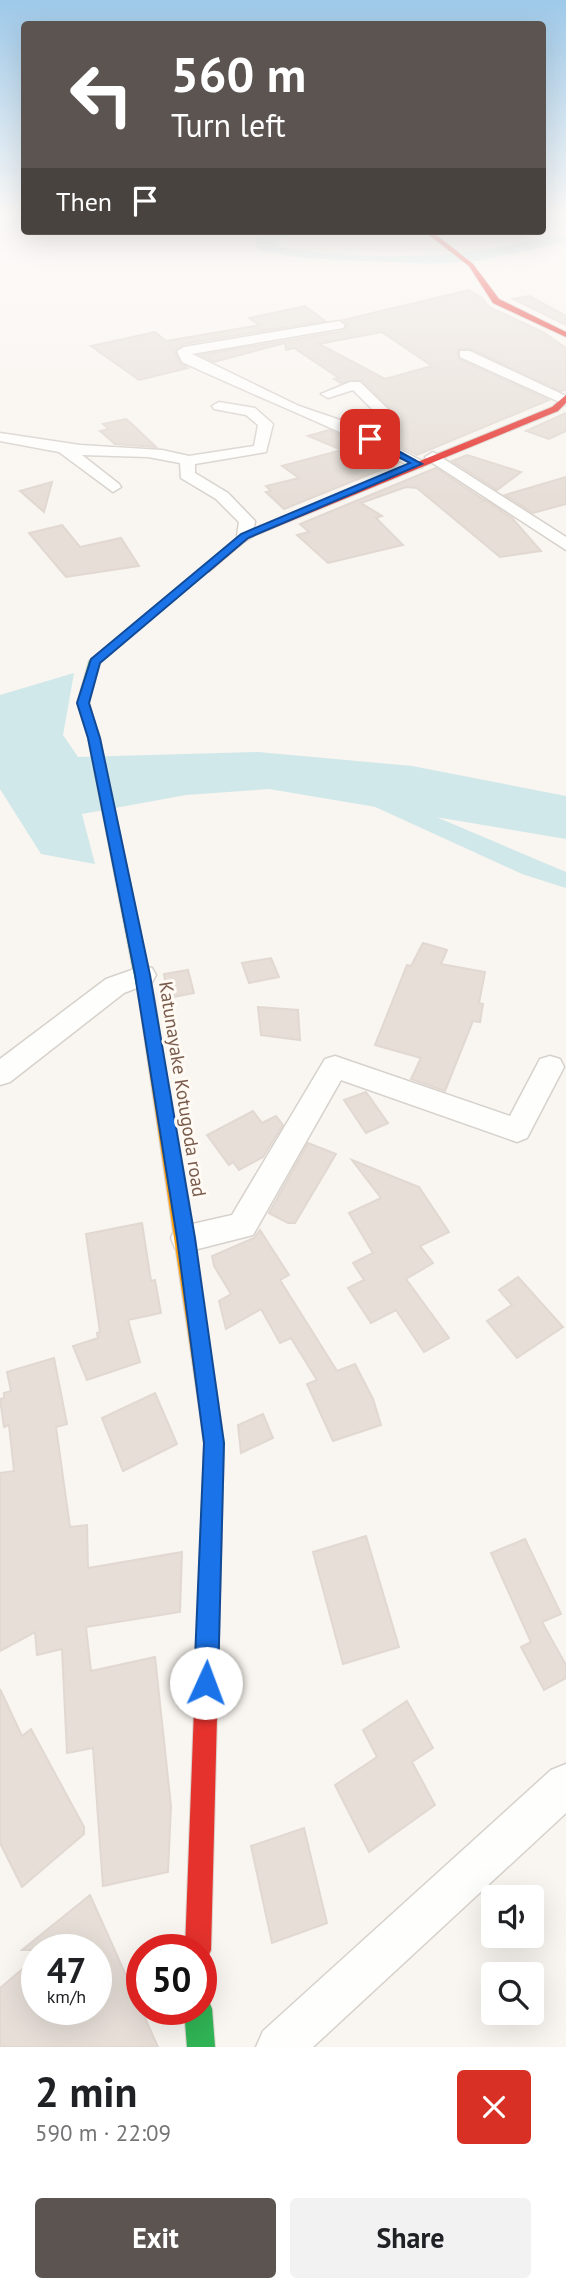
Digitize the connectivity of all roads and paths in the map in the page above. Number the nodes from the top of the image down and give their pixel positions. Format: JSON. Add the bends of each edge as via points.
{"nodes":[{"id":1,"x":511,"y":309,"type":"edge"},
{"id":2,"x":339,"y":325,"type":"dead end"},
{"id":3,"x":566,"y":335,"type":"edge"},
{"id":4,"x":466,"y":354,"type":"dead end"},
{"id":5,"x":328,"y":394,"type":"dead end"},
{"id":6,"x":565,"y":400,"type":"edge"},
{"id":7,"x":219,"y":407,"type":"dead end"},
{"id":8,"x":346,"y":427,"type":"junction"},
{"id":9,"x":0,"y":437,"type":"edge"},
{"id":10,"x":63,"y":447,"type":"junction"},
{"id":11,"x":433,"y":457,"type":"junction"},
{"id":12,"x":188,"y":461,"type":"junction"},
{"id":13,"x":417,"y":464,"type":"junction"},
{"id":14,"x":113,"y":487,"type":"dead end"},
{"id":15,"x":245,"y":536,"type":"junction"},
{"id":16,"x":566,"y":545,"type":"edge"},
{"id":17,"x":142,"y":975,"type":"junction"},
{"id":18,"x":550,"y":1067,"type":"dead end"},
{"id":19,"x":0,"y":1074,"type":"edge"},
{"id":20,"x":186,"y":1238,"type":"junction"},
{"id":21,"x":566,"y":1785,"type":"edge"},
{"id":22,"x":199,"y":1934,"type":"edge"},
{"id":23,"x":199,"y":2025,"type":"edge"},
{"id":24,"x":201,"y":2047,"type":"edge"},
{"id":25,"x":279,"y":2047,"type":"edge"}],
"edges":[{"from":1,"to":3,"type":"main road"},
{"from":2,"to":8,"type":"street","via":[[184,351],[187,359]]},
{"from":4,"to":6,"type":"street"},
{"from":5,"to":8,"type":"street","via":[[355,385],[384,412]]},
{"from":6,"to":11,"type":"main road","name":"Katunayake Kotugoda road","via":[[555,409]]},
{"from":7,"to":12,"type":"street","via":[[250,411],[265,424],[261,449]]},
{"from":8,"to":13,"type":"street"},
{"from":9,"to":10,"type":"street"},
{"from":10,"to":12,"type":"street","via":[[172,455]]},
{"from":10,"to":14,"type":"street"},
{"from":11,"to":13,"type":"main road","name":"Katunayake Kotugoda road"},
{"from":11,"to":16,"type":"street"},
{"from":12,"to":15,"type":"street","via":[[187,475],[222,496],[247,521]]},
{"from":13,"to":15,"type":"main road","name":"Katunayake Kotugoda road"},
{"from":15,"to":17,"type":"main road","name":"Katunayake Kotugoda road","via":[[95,661],[83,703]]},
{"from":17,"to":19,"type":"street","via":[[116,986]]},
{"from":17,"to":20,"type":"main road","name":"Katunayake Kotugoda road"},
{"from":18,"to":20,"type":"street","via":[[517,1130],[335,1067],[242,1226]]},
{"from":20,"to":22,"type":"main road","name":"Katunayake Kotugoda road","via":[[214,1443]]},
{"from":21,"to":25,"type":"street"},
{"from":23,"to":24,"type":"main road"}]}
